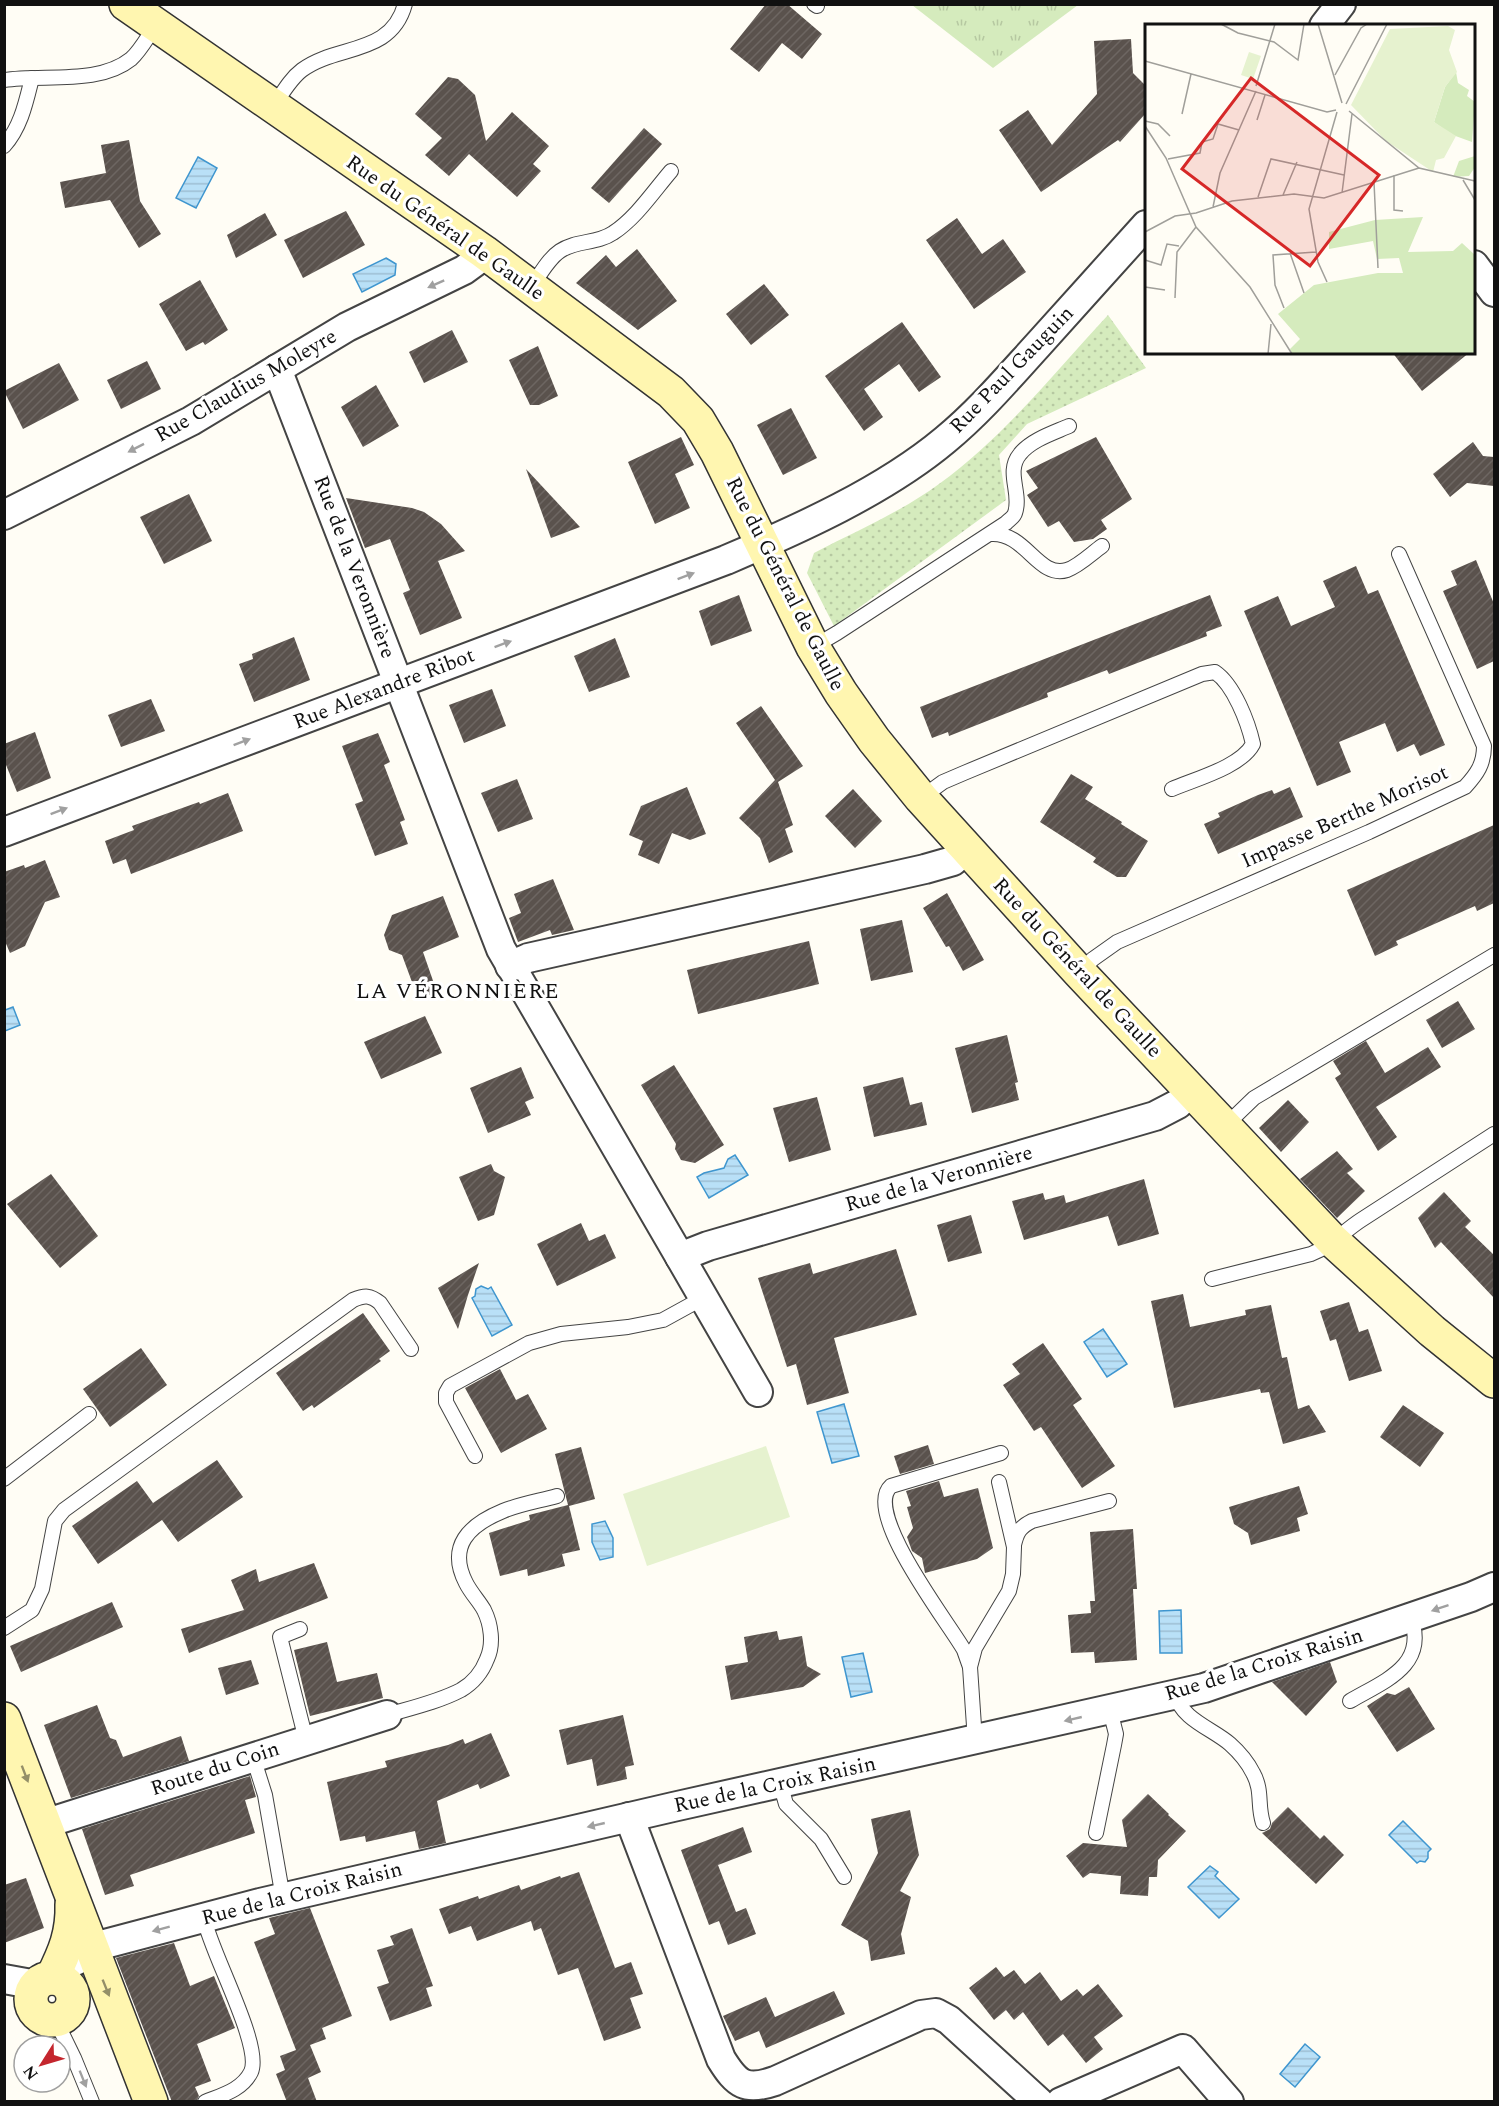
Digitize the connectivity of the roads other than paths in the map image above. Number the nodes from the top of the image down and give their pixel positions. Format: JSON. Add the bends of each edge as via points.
{"nodes":[{"id":1,"x":126,"y":4,"type":"edge"},
{"id":2,"x":405,"y":4,"type":"edge"},
{"id":3,"x":1341,"y":4,"type":"edge"},
{"id":4,"x":1326,"y":24,"type":"edge"},
{"id":5,"x":156,"y":25,"type":"junction"},
{"id":6,"x":32,"y":78,"type":"junction"},
{"id":7,"x":4,"y":80,"type":"edge"},
{"id":8,"x":273,"y":107,"type":"junction"},
{"id":9,"x":4,"y":146,"type":"edge"},
{"id":10,"x":671,"y":171,"type":"dead end"},
{"id":11,"x":1145,"y":226,"type":"edge"},
{"id":12,"x":484,"y":252,"type":"junction"},
{"id":13,"x":1475,"y":268,"type":"edge"},
{"id":14,"x":531,"y":288,"type":"junction"},
{"id":15,"x":1494,"y":292,"type":"edge"},
{"id":16,"x":277,"y":369,"type":"junction"},
{"id":17,"x":1069,"y":426,"type":"dead end"},
{"id":18,"x":4,"y":515,"type":"edge"},
{"id":19,"x":991,"y":534,"type":"junction"},
{"id":20,"x":763,"y":544,"type":"junction"},
{"id":21,"x":1102,"y":546,"type":"dead end"},
{"id":22,"x":1399,"y":554,"type":"dead end"},
{"id":23,"x":813,"y":647,"type":"junction"},
{"id":24,"x":398,"y":683,"type":"junction"},
{"id":25,"x":1172,"y":789,"type":"dead end"},
{"id":26,"x":921,"y":798,"type":"junction"},
{"id":27,"x":4,"y":832,"type":"edge"},
{"id":28,"x":966,"y":849,"type":"junction"},
{"id":29,"x":1494,"y":955,"type":"edge"},
{"id":30,"x":510,"y":966,"type":"junction"},
{"id":31,"x":1079,"y":972,"type":"junction"},
{"id":32,"x":1192,"y":1091,"type":"junction"},
{"id":33,"x":1225,"y":1126,"type":"junction"},
{"id":34,"x":1494,"y":1134,"type":"edge"},
{"id":35,"x":1333,"y":1241,"type":"junction"},
{"id":36,"x":680,"y":1257,"type":"junction"},
{"id":37,"x":1212,"y":1279,"type":"dead end"},
{"id":38,"x":703,"y":1298,"type":"junction"},
{"id":39,"x":411,"y":1349,"type":"dead end"},
{"id":40,"x":1494,"y":1381,"type":"edge"},
{"id":41,"x":758,"y":1392,"type":"dead end"},
{"id":42,"x":89,"y":1414,"type":"dead end"},
{"id":43,"x":1001,"y":1453,"type":"dead end"},
{"id":44,"x":475,"y":1456,"type":"dead end"},
{"id":45,"x":4,"y":1479,"type":"edge"},
{"id":46,"x":999,"y":1482,"type":"dead end"},
{"id":47,"x":557,"y":1496,"type":"dead end"},
{"id":48,"x":1109,"y":1502,"type":"dead end"},
{"id":49,"x":1014,"y":1547,"type":"junction"},
{"id":50,"x":1494,"y":1587,"type":"edge"},
{"id":51,"x":1411,"y":1618,"type":"junction"},
{"id":52,"x":4,"y":1628,"type":"edge"},
{"id":53,"x":300,"y":1629,"type":"dead end"},
{"id":54,"x":970,"y":1667,"type":"junction"},
{"id":55,"x":1176,"y":1695,"type":"junction"},
{"id":56,"x":1350,"y":1701,"type":"dead end"},
{"id":57,"x":1110,"y":1710,"type":"junction"},
{"id":58,"x":387,"y":1715,"type":"joint"},
{"id":59,"x":4,"y":1719,"type":"edge"},
{"id":60,"x":306,"y":1740,"type":"junction"},
{"id":61,"x":975,"y":1741,"type":"junction"},
{"id":62,"x":253,"y":1757,"type":"junction"},
{"id":63,"x":780,"y":1783,"type":"junction"},
{"id":64,"x":629,"y":1817,"type":"junction"},
{"id":65,"x":1263,"y":1823,"type":"dead end"},
{"id":66,"x":44,"y":1824,"type":"junction"},
{"id":67,"x":1096,"y":1833,"type":"dead end"},
{"id":68,"x":844,"y":1877,"type":"dead end"},
{"id":69,"x":71,"y":1896,"type":"junction"},
{"id":70,"x":283,"y":1898,"type":"junction"},
{"id":71,"x":204,"y":1918,"type":"junction"},
{"id":72,"x":92,"y":1950,"type":"junction"},
{"id":73,"x":4,"y":1979,"type":"edge"},
{"id":74,"x":55,"y":1994,"type":"junction"},
{"id":75,"x":122,"y":2026,"type":"junction"},
{"id":76,"x":92,"y":2102,"type":"edge"},
{"id":77,"x":151,"y":2102,"type":"edge"},
{"id":78,"x":205,"y":2102,"type":"edge"},
{"id":79,"x":1039,"y":2102,"type":"edge"},
{"id":80,"x":1061,"y":2102,"type":"edge"},
{"id":81,"x":1230,"y":2102,"type":"edge"}],
"edges":[{"from":1,"to":5,"type":"street","name":"Rue du Général de Gaulle"},
{"from":2,"to":8,"type":"lane","via":[[391,31],[376,41],[302,70]]},
{"from":3,"to":4,"type":"street"},
{"from":5,"to":6,"type":"lane","via":[[132,58],[107,72]]},
{"from":5,"to":8,"type":"street","name":"Rue du Général de Gaulle"},
{"from":6,"to":7,"type":"lane"},
{"from":6,"to":9,"type":"lane","via":[[18,126]]},
{"from":8,"to":12,"type":"street","name":"Rue du Général de Gaulle"},
{"from":10,"to":14,"type":"lane","via":[[619,229],[601,240],[560,251]]},
{"from":11,"to":20,"type":"street","name":"Rue Paul Gauguin","via":[[978,411],[943,442],[863,494]]},
{"from":12,"to":14,"type":"street","name":"Rue du Général de Gaulle"},
{"from":12,"to":16,"type":"street","name":"Rue Claudius Moleyre","one_way":true,"via":[[464,270],[346,327]]},
{"from":13,"to":15,"type":"street"},
{"from":14,"to":20,"type":"street","name":"Rue du Général de Gaulle","via":[[671,392],[698,420]]},
{"from":16,"to":18,"type":"street","name":"Rue Claudius Moleyre","one_way":true,"via":[[190,421]]},
{"from":16,"to":24,"type":"street","name":"Rue de la Veronnière"},
{"from":17,"to":19,"type":"lane","via":[[1021,452],[1013,469],[1015,515]]},
{"from":19,"to":21,"type":"lane","via":[[1008,536],[1040,563],[1058,570],[1066,570]]},
{"from":19,"to":23,"type":"lane"},
{"from":20,"to":23,"type":"street","name":"Rue du Général de Gaulle"},
{"from":24,"to":20,"type":"street","name":"Rue Alexandre Ribot","one_way":true},
{"from":22,"to":31,"type":"lane","name":"Impasse Berthe Morisot","via":[[1484,746],[1484,759],[1476,775],[1465,787],[1369,832],[1139,932],[1106,949]]},
{"from":23,"to":26,"type":"street","name":"Rue du Général de Gaulle","via":[[874,740]]},
{"from":27,"to":24,"type":"street","name":"Rue Alexandre Ribot","one_way":true},
{"from":24,"to":30,"type":"street","name":"Rue de la Veronnière"},
{"from":25,"to":26,"type":"lane","via":[[1237,761],[1248,754],[1253,744],[1231,688],[1215,672],[956,776]]},
{"from":26,"to":28,"type":"street","name":"Rue du Général de Gaulle"},
{"from":28,"to":30,"type":"street","via":[[942,865],[528,958]]},
{"from":28,"to":31,"type":"street","name":"Rue du Général de Gaulle"},
{"from":29,"to":33,"type":"lane","via":[[1254,1098]]},
{"from":30,"to":36,"type":"street","name":"Rue de la Veronnière"},
{"from":31,"to":32,"type":"street","name":"Rue du Général de Gaulle"},
{"from":32,"to":33,"type":"street","name":"Rue du Général de Gaulle"},
{"from":32,"to":36,"type":"street","name":"Rue de la Veronnière","via":[[1155,1116],[719,1242]]},
{"from":33,"to":35,"type":"street","name":"Rue du Général de Gaulle"},
{"from":34,"to":35,"type":"lane"},
{"from":35,"to":37,"type":"lane","via":[[1311,1254]]},
{"from":35,"to":40,"type":"street","name":"Rue du Général de Gaulle"},
{"from":36,"to":38,"type":"street","name":"Rue de la Veronnière"},
{"from":38,"to":41,"type":"street","name":"Rue de la Veronnière"},
{"from":38,"to":44,"type":"lane","via":[[663,1320],[561,1334],[529,1343],[450,1386],[446,1402]]},
{"from":39,"to":52,"type":"lane","via":[[373,1298],[365,1295],[353,1300],[64,1510],[55,1521],[42,1589],[32,1610]]},
{"from":42,"to":45,"type":"lane"},
{"from":43,"to":54,"type":"lane","via":[[885,1491],[893,1535],[903,1557],[952,1629]]},
{"from":46,"to":49,"type":"lane"},
{"from":47,"to":58,"type":"lane","via":[[493,1515],[462,1541],[458,1555],[461,1571],[490,1625],[489,1655],[474,1680],[461,1689]]},
{"from":48,"to":49,"type":"lane","via":[[1032,1521],[1017,1532]]},
{"from":49,"to":54,"type":"lane","via":[[1009,1591],[975,1648]]},
{"from":50,"to":51,"type":"street","name":"Rue de la Croix Raisin","one_way":true},
{"from":51,"to":55,"type":"street","name":"Rue de la Croix Raisin","via":[[1229,1681]]},
{"from":51,"to":56,"type":"lane","via":[[1416,1641],[1406,1665]]},
{"from":53,"to":60,"type":"lane","via":[[280,1637]]},
{"from":54,"to":61,"type":"lane"},
{"from":55,"to":57,"type":"street","name":"Rue de la Croix Raisin"},
{"from":55,"to":65,"type":"lane","via":[[1186,1712],[1230,1744],[1253,1772],[1261,1794]]},
{"from":57,"to":61,"type":"street","name":"Rue de la Croix Raisin","one_way":true},
{"from":57,"to":67,"type":"lane","via":[[1116,1734]]},
{"from":58,"to":60,"type":"street","name":"Route du Coin"},
{"from":59,"to":66,"type":"street","one_way":true},
{"from":60,"to":62,"type":"street","name":"Route du Coin"},
{"from":61,"to":63,"type":"street","name":"Rue de la Croix Raisin"},
{"from":62,"to":66,"type":"street","name":"Route du Coin"},
{"from":62,"to":70,"type":"lane","via":[[265,1795]]},
{"from":63,"to":64,"type":"street","name":"Rue de la Croix Raisin"},
{"from":63,"to":68,"type":"lane","via":[[786,1804],[821,1839]]},
{"from":64,"to":70,"type":"street","name":"Rue de la Croix Raisin","one_way":true},
{"from":64,"to":79,"type":"street","via":[[722,2059],[742,2085],[759,2086],[775,2081],[921,2015],[936,2013],[949,2020]]},
{"from":66,"to":69,"type":"street"},
{"from":69,"to":72,"type":"street"},
{"from":69,"to":74,"type":"street","via":[[69,1942]]},
{"from":70,"to":71,"type":"street","name":"Rue de la Croix Raisin"},
{"from":71,"to":72,"type":"street","name":"Rue de la Croix Raisin","one_way":true},
{"from":71,"to":78,"type":"lane","via":[[253,2056],[246,2081]]},
{"from":72,"to":74,"type":"street","name":"Rue de la Croix Raisin","via":[[74,1962]]},
{"from":72,"to":75,"type":"street","one_way":true},
{"from":73,"to":74,"type":"street"},
{"from":74,"to":75,"type":"street"},
{"from":74,"to":76,"type":"lane","one_way":true},
{"from":75,"to":77,"type":"street"},
{"from":80,"to":81,"type":"street","via":[[1183,2049]]}]}
